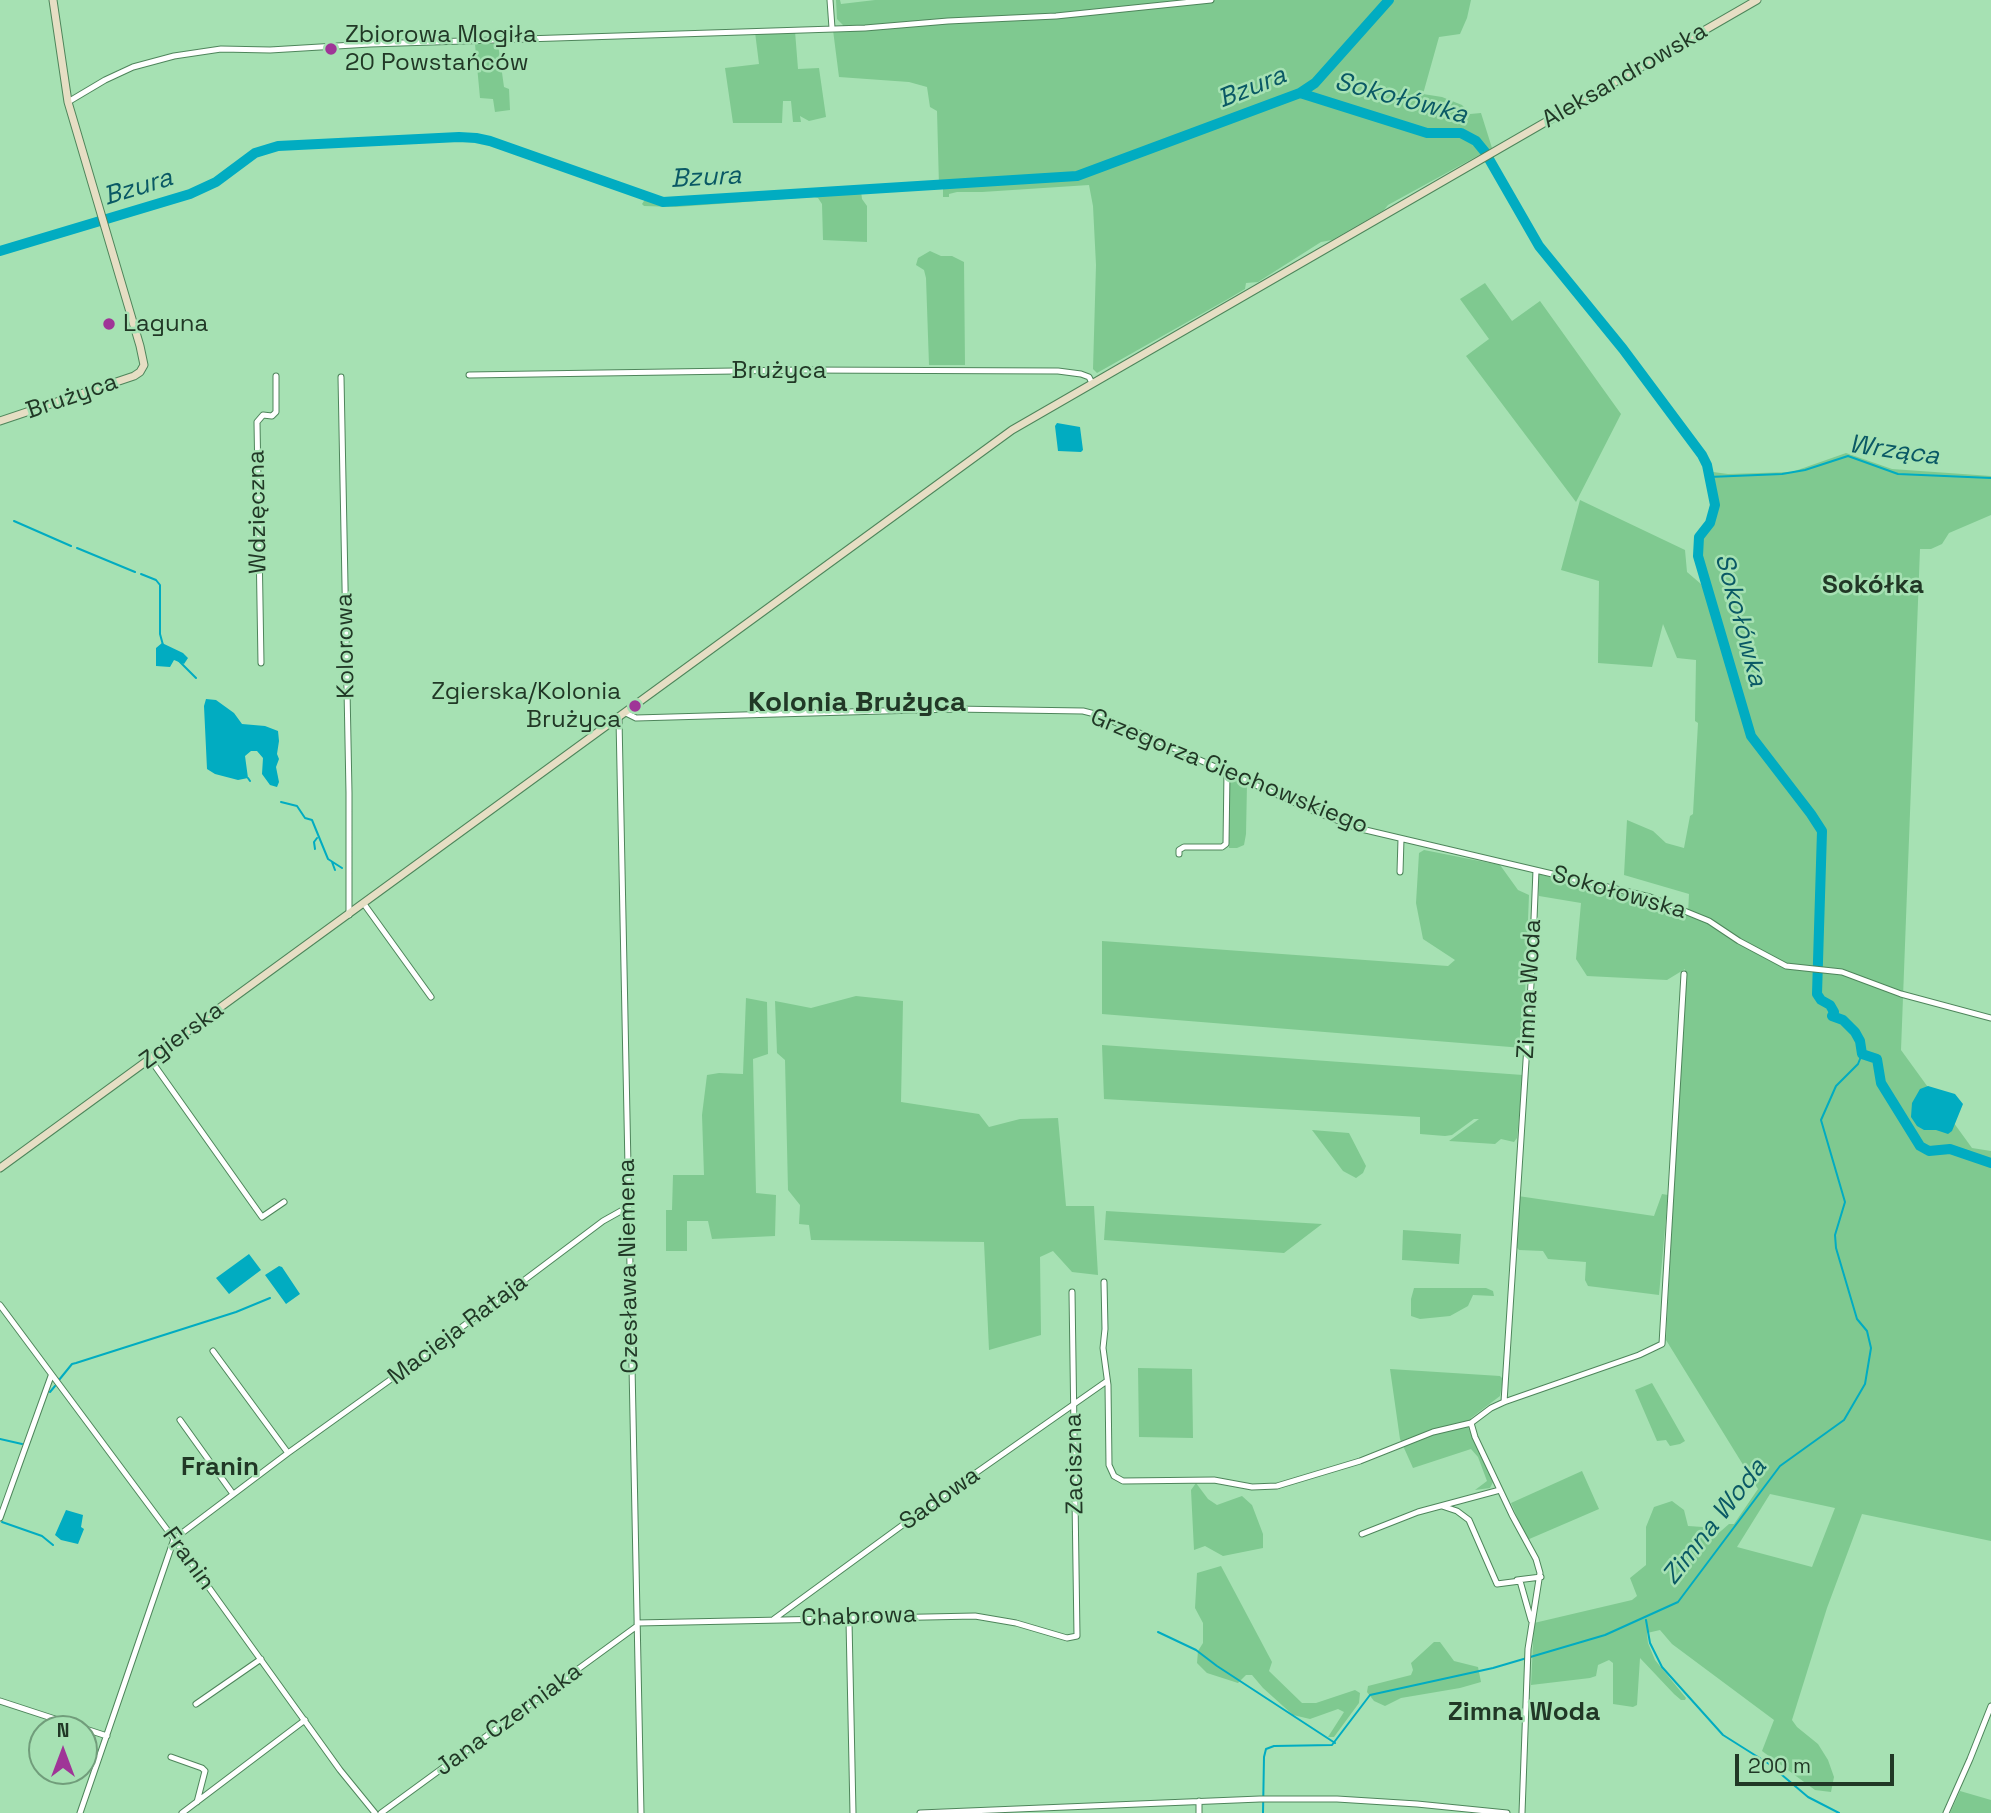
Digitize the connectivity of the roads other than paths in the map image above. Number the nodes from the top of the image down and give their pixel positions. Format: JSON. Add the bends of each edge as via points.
{"nodes":[{"id":1,"x":53,"y":0,"type":"edge"},
{"id":2,"x":830,"y":0,"type":"edge"},
{"id":3,"x":1212,"y":0,"type":"edge"},
{"id":4,"x":1757,"y":0,"type":"edge"},
{"id":5,"x":832,"y":28,"type":"junction"},
{"id":6,"x":68,"y":102,"type":"junction"},
{"id":7,"x":469,"y":375,"type":"dead end"},
{"id":8,"x":276,"y":376,"type":"dead end"},
{"id":9,"x":341,"y":377,"type":"dead end"},
{"id":10,"x":1091,"y":380,"type":"junction"},
{"id":11,"x":0,"y":421,"type":"edge"},
{"id":12,"x":261,"y":663,"type":"dead end"},
{"id":13,"x":626,"y":713,"type":"junction"},
{"id":14,"x":619,"y":719,"type":"junction"},
{"id":15,"x":1227,"y":772,"type":"junction"},
{"id":16,"x":1401,"y":839,"type":"junction"},
{"id":17,"x":1179,"y":854,"type":"dead end"},
{"id":18,"x":1536,"y":870,"type":"junction"},
{"id":19,"x":1400,"y":872,"type":"dead end"},
{"id":20,"x":364,"y":904,"type":"junction"},
{"id":21,"x":349,"y":915,"type":"junction"},
{"id":22,"x":1684,"y":974,"type":"dead end"},
{"id":23,"x":430,"y":997,"type":"dead end"},
{"id":24,"x":1991,"y":1018,"type":"edge"},
{"id":25,"x":150,"y":1059,"type":"junction"},
{"id":26,"x":0,"y":1168,"type":"edge"},
{"id":27,"x":284,"y":1202,"type":"dead end"},
{"id":28,"x":628,"y":1207,"type":"junction"},
{"id":29,"x":1104,"y":1282,"type":"dead end"},
{"id":30,"x":1072,"y":1292,"type":"dead end"},
{"id":31,"x":0,"y":1305,"type":"edge"},
{"id":32,"x":213,"y":1351,"type":"dead end"},
{"id":33,"x":51,"y":1376,"type":"junction"},
{"id":34,"x":1107,"y":1381,"type":"junction"},
{"id":35,"x":1504,"y":1402,"type":"junction"},
{"id":36,"x":1074,"y":1405,"type":"junction"},
{"id":37,"x":180,"y":1420,"type":"dead end"},
{"id":38,"x":1471,"y":1423,"type":"junction"},
{"id":39,"x":288,"y":1452,"type":"junction"},
{"id":40,"x":1500,"y":1490,"type":"junction"},
{"id":41,"x":233,"y":1494,"type":"junction"},
{"id":42,"x":1442,"y":1506,"type":"junction"},
{"id":43,"x":0,"y":1518,"type":"edge"},
{"id":44,"x":1362,"y":1534,"type":"dead end"},
{"id":45,"x":174,"y":1539,"type":"junction"},
{"id":46,"x":1541,"y":1577,"type":"junction"},
{"id":47,"x":1517,"y":1580,"type":"junction"},
{"id":48,"x":846,"y":1618,"type":"junction"},
{"id":49,"x":774,"y":1619,"type":"junction"},
{"id":50,"x":1532,"y":1624,"type":"junction"},
{"id":51,"x":637,"y":1625,"type":"junction"},
{"id":52,"x":1077,"y":1636,"type":"joint"},
{"id":53,"x":261,"y":1659,"type":"junction"},
{"id":54,"x":0,"y":1700,"type":"edge"},
{"id":55,"x":195,"y":1704,"type":"dead end"},
{"id":56,"x":1991,"y":1706,"type":"edge"},
{"id":57,"x":305,"y":1720,"type":"junction"},
{"id":58,"x":107,"y":1736,"type":"junction"},
{"id":59,"x":171,"y":1757,"type":"dead end"},
{"id":60,"x":1199,"y":1801,"type":"junction"},
{"id":61,"x":197,"y":1802,"type":"junction"},
{"id":62,"x":1079,"y":1810,"type":"edge"},
{"id":63,"x":80,"y":1813,"type":"edge"},
{"id":64,"x":182,"y":1813,"type":"edge"},
{"id":65,"x":375,"y":1813,"type":"edge"},
{"id":66,"x":381,"y":1813,"type":"edge"},
{"id":67,"x":641,"y":1813,"type":"edge"},
{"id":68,"x":853,"y":1813,"type":"edge"},
{"id":69,"x":920,"y":1813,"type":"edge"},
{"id":70,"x":1199,"y":1813,"type":"edge"},
{"id":71,"x":1507,"y":1813,"type":"edge"},
{"id":72,"x":1522,"y":1813,"type":"edge"},
{"id":73,"x":1946,"y":1813,"type":"edge"}],
"edges":[{"from":1,"to":6,"type":"main road"},
{"from":2,"to":5,"type":"street"},
{"from":3,"to":5,"type":"street","via":[[1056,16]]},
{"from":4,"to":10,"type":"main road","name":"Aleksandrowska"},
{"from":5,"to":6,"type":"street","via":[[220,49],[133,67]]},
{"from":6,"to":11,"type":"main road","name":"Brużyca","via":[[144,357],[142,370]]},
{"from":7,"to":10,"type":"street","name":"Brużyca","via":[[1058,371]]},
{"from":8,"to":12,"type":"street","name":"Wdzięczna","via":[[276,412],[262,415],[257,422]]},
{"from":9,"to":21,"type":"street","name":"Kolorowa"},
{"from":10,"to":13,"type":"main road","name":"Zgierska","via":[[1012,430]]},
{"from":13,"to":14,"type":"main road","name":"Zgierska"},
{"from":13,"to":15,"type":"street","name":"Grzegorza Ciechowskiego","via":[[636,718],[1076,710],[1098,715]]},
{"from":14,"to":20,"type":"main road","name":"Zgierska"},
{"from":14,"to":28,"type":"street","name":"Czesława Niemena"},
{"from":15,"to":16,"type":"street","name":"Grzegorza Ciechowskiego","via":[[1346,824]]},
{"from":15,"to":17,"type":"street","via":[[1226,844],[1184,847]]},
{"from":16,"to":18,"type":"street","name":"Grzegorza Ciechowskiego"},
{"from":16,"to":19,"type":"street"},
{"from":18,"to":24,"type":"street","name":"Sokołowska","via":[[1650,897],[1709,921],[1786,966],[1842,972],[1901,994]]},
{"from":18,"to":35,"type":"street","name":"Zimna Woda"},
{"from":20,"to":21,"type":"main road","name":"Zgierska"},
{"from":20,"to":23,"type":"street"},
{"from":21,"to":25,"type":"main road","name":"Zgierska"},
{"from":22,"to":35,"type":"street","via":[[1662,1344]]},
{"from":25,"to":26,"type":"main road","name":"Zgierska"},
{"from":25,"to":27,"type":"street","via":[[262,1217]]},
{"from":28,"to":39,"type":"street","name":"Macieja Rataja"},
{"from":28,"to":51,"type":"street","name":"Czesława Niemena"},
{"from":29,"to":34,"type":"street"},
{"from":30,"to":36,"type":"street","name":"Zaciszna"},
{"from":31,"to":33,"type":"street","name":"Franin"},
{"from":32,"to":39,"type":"street"},
{"from":33,"to":43,"type":"street"},
{"from":33,"to":45,"type":"street","name":"Franin"},
{"from":34,"to":36,"type":"street","name":"Sadowa"},
{"from":34,"to":38,"type":"street","via":[[1110,1471],[1118,1479],[1132,1482],[1214,1480],[1277,1486]]},
{"from":35,"to":38,"type":"street"},
{"from":36,"to":49,"type":"street","name":"Sadowa"},
{"from":36,"to":52,"type":"street","name":"Zaciszna"},
{"from":37,"to":41,"type":"street"},
{"from":38,"to":40,"type":"street"},
{"from":39,"to":41,"type":"street","name":"Macieja Rataja"},
{"from":40,"to":42,"type":"street"},
{"from":40,"to":46,"type":"street"},
{"from":41,"to":45,"type":"street","name":"Macieja Rataja"},
{"from":42,"to":44,"type":"street"},
{"from":42,"to":47,"type":"street","via":[[1469,1520],[1497,1584]]},
{"from":45,"to":53,"type":"street","name":"Franin"},
{"from":45,"to":58,"type":"street"},
{"from":46,"to":47,"type":"street"},
{"from":46,"to":50,"type":"street"},
{"from":47,"to":50,"type":"street"},
{"from":48,"to":49,"type":"street","name":"Chabrowa"},
{"from":48,"to":52,"type":"street","name":"Chabrowa","via":[[975,1616],[1067,1638]]},
{"from":48,"to":68,"type":"street"},
{"from":49,"to":51,"type":"street","name":"Chabrowa"},
{"from":50,"to":72,"type":"street"},
{"from":51,"to":66,"type":"street","name":"Jana Czerniaka"},
{"from":51,"to":67,"type":"street","name":"Czesława Niemena"},
{"from":53,"to":55,"type":"street"},
{"from":53,"to":57,"type":"street","name":"Franin"},
{"from":54,"to":58,"type":"street"},
{"from":56,"to":73,"type":"street"},
{"from":57,"to":61,"type":"street"},
{"from":57,"to":65,"type":"street","name":"Franin"},
{"from":58,"to":63,"type":"street"},
{"from":59,"to":61,"type":"street","via":[[205,1771]]},
{"from":60,"to":62,"type":"street"},
{"from":60,"to":70,"type":"street"},
{"from":60,"to":71,"type":"street","via":[[1337,1799]]},
{"from":61,"to":64,"type":"street"},
{"from":62,"to":69,"type":"street"}]}
